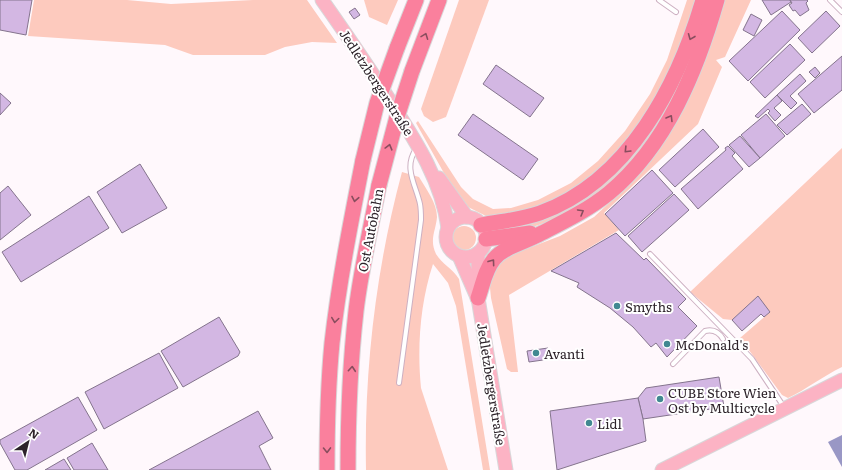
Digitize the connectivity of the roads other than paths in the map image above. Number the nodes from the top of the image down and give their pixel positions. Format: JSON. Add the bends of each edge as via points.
{"nodes":[{"id":1,"x":322,"y":0,"type":"edge"},
{"id":2,"x":416,"y":0,"type":"edge"},
{"id":3,"x":439,"y":0,"type":"edge"},
{"id":4,"x":659,"y":0,"type":"edge"},
{"id":5,"x":703,"y":0,"type":"edge"},
{"id":6,"x":717,"y":0,"type":"edge"},
{"id":7,"x":830,"y":0,"type":"edge"},
{"id":8,"x":676,"y":12,"type":"dead end"},
{"id":9,"x":842,"y":12,"type":"edge"},
{"id":10,"x":418,"y":145,"type":"junction"},
{"id":11,"x":429,"y":165,"type":"junction"},
{"id":12,"x":467,"y":218,"type":"junction"},
{"id":13,"x":481,"y":224,"type":"junction"},
{"id":14,"x":448,"y":228,"type":"junction"},
{"id":15,"x":547,"y":230,"type":"junction"},
{"id":16,"x":486,"y":239,"type":"junction"},
{"id":17,"x":478,"y":253,"type":"junction"},
{"id":18,"x":650,"y":254,"type":"dead end"},
{"id":19,"x":459,"y":256,"type":"junction"},
{"id":20,"x":478,"y":298,"type":"junction"},
{"id":21,"x":723,"y":339,"type":"dead end"},
{"id":22,"x":673,"y":364,"type":"dead end"},
{"id":23,"x":842,"y":380,"type":"edge"},
{"id":24,"x":399,"y":383,"type":"dead end"},
{"id":25,"x":785,"y":409,"type":"junction"},
{"id":26,"x":506,"y":469,"type":"edge"},
{"id":27,"x":327,"y":470,"type":"edge"},
{"id":28,"x":348,"y":470,"type":"edge"},
{"id":29,"x":662,"y":470,"type":"edge"}],
"edges":[{"from":1,"to":10,"type":"main road","name":"Jedletzbergerstraße","via":[[368,65]]},
{"from":2,"to":27,"type":"highway","name":"Ost Autobahn","one_way":true,"bridge":true,"via":[[377,103],[343,263],[332,343]]},
{"from":28,"to":3,"type":"highway","name":"Ost Autobahn","one_way":true,"bridge":true,"via":[[348,407],[362,270],[379,185],[397,117]]},
{"from":4,"to":8,"type":"lane"},
{"from":5,"to":13,"type":"highway","one_way":true,"via":[[696,25],[678,68],[656,110],[632,144],[604,174],[575,195],[542,212],[515,220]]},
{"from":15,"to":6,"type":"highway","one_way":true,"via":[[604,197],[644,156],[674,112],[692,74]]},
{"from":7,"to":9,"type":"lane"},
{"from":10,"to":11,"type":"main road","name":"Jedletzbergerstraße"},
{"from":10,"to":24,"type":"lane","via":[[411,158],[410,176],[420,205],[420,238]]},
{"from":11,"to":12,"type":"main road","name":"Jedletzbergerstraße"},
{"from":11,"to":14,"type":"main road","name":"Jedletzbergerstraße","via":[[444,206]]},
{"from":12,"to":13,"type":"main road"},
{"from":12,"to":14,"type":"main road","via":[[456,220]]},
{"from":13,"to":16,"type":"main road"},
{"from":14,"to":19,"type":"main road","via":[[446,241],[453,253]]},
{"from":15,"to":16,"type":"highway"},
{"from":20,"to":15,"type":"highway","one_way":true,"via":[[488,267],[497,255]]},
{"from":16,"to":17,"type":"main road"},
{"from":17,"to":19,"type":"main road","via":[[469,257]]},
{"from":17,"to":20,"type":"main road","name":"Jedletzbergerstraße"},
{"from":18,"to":25,"type":"lane","via":[[752,359]]},
{"from":19,"to":20,"type":"main road","name":"Jedletzbergerstraße"},
{"from":20,"to":26,"type":"main road","name":"Jedletzbergerstraße"},
{"from":21,"to":22,"type":"lane","via":[[715,332],[705,331]]},
{"from":23,"to":25,"type":"main road"},
{"from":25,"to":29,"type":"main road"}]}
